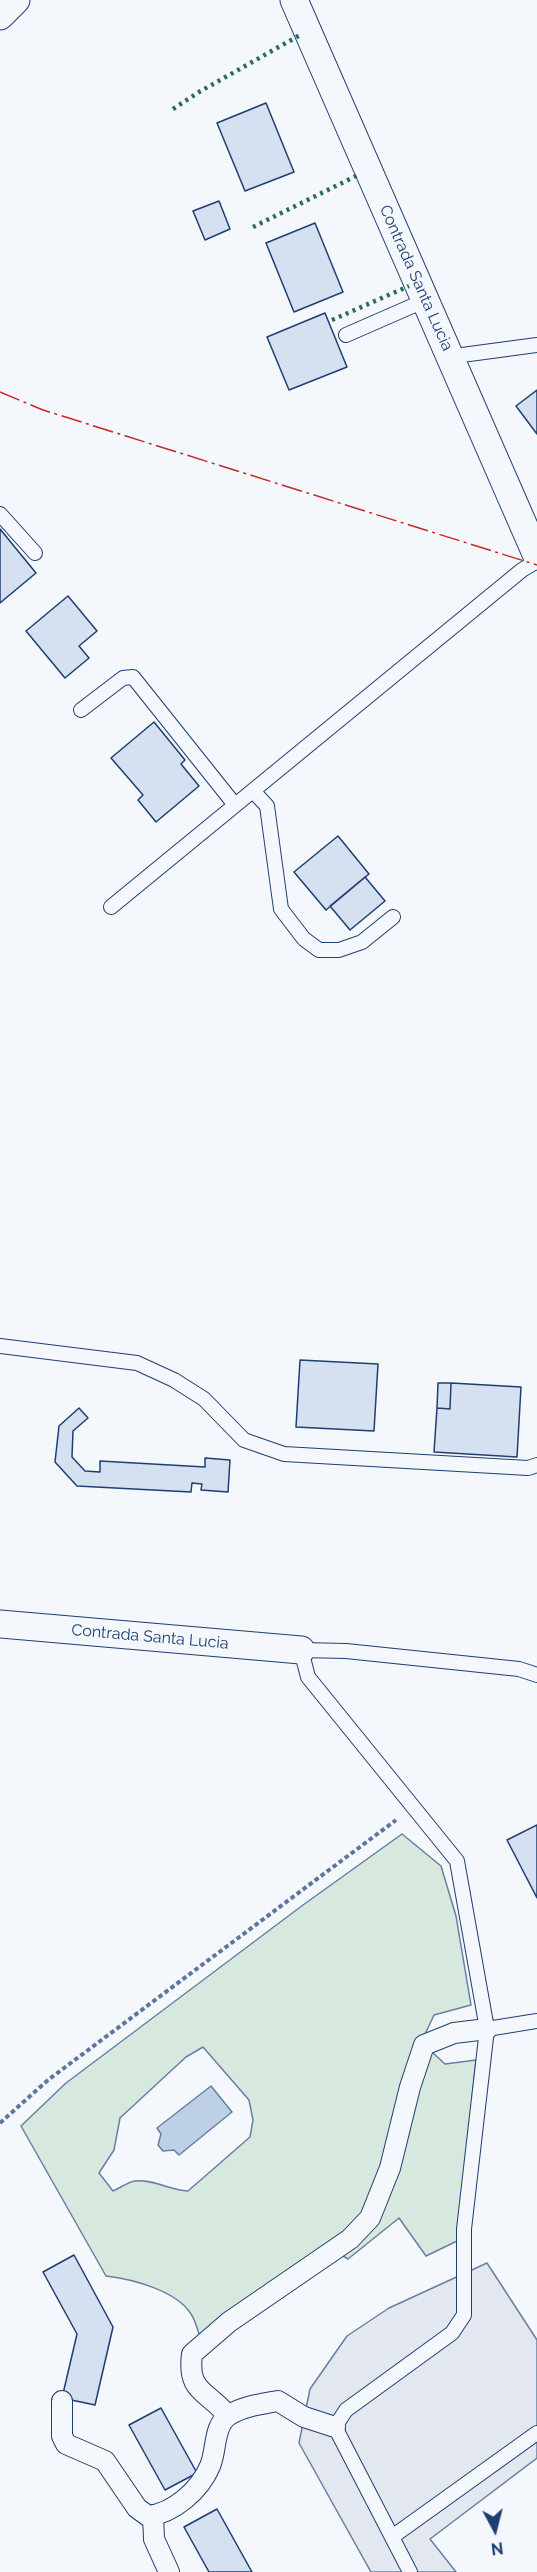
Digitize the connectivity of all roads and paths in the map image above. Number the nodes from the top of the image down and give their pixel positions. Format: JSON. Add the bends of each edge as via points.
{"nodes":[{"id":1,"x":16,"y":0,"type":"edge"},
{"id":2,"x":294,"y":0,"type":"edge"},
{"id":3,"x":0,"y":16,"type":"edge"},
{"id":4,"x":426,"y":300,"type":"junction"},
{"id":5,"x":346,"y":335,"type":"dead end"},
{"id":6,"x":537,"y":345,"type":"edge"},
{"id":7,"x":452,"y":361,"type":"junction"},
{"id":8,"x":0,"y":514,"type":"edge"},
{"id":9,"x":35,"y":554,"type":"dead end"},
{"id":10,"x":537,"y":556,"type":"edge"},
{"id":11,"x":537,"y":561,"type":"edge"},
{"id":12,"x":81,"y":710,"type":"dead end"},
{"id":13,"x":252,"y":791,"type":"junction"},
{"id":14,"x":235,"y":806,"type":"junction"},
{"id":15,"x":111,"y":907,"type":"dead end"},
{"id":16,"x":393,"y":916,"type":"dead end"},
{"id":17,"x":0,"y":1346,"type":"edge"},
{"id":18,"x":537,"y":1465,"type":"edge"},
{"id":19,"x":0,"y":1624,"type":"edge"},
{"id":20,"x":301,"y":1650,"type":"junction"},
{"id":21,"x":537,"y":1675,"type":"edge"},
{"id":22,"x":414,"y":1807,"type":"junction"},
{"id":23,"x":537,"y":2021,"type":"edge"},
{"id":24,"x":487,"y":2029,"type":"junction"},
{"id":25,"x":0,"y":2123,"type":"edge"},
{"id":26,"x":62,"y":2401,"type":"dead end"},
{"id":27,"x":228,"y":2416,"type":"junction"},
{"id":28,"x":335,"y":2427,"type":"junction"},
{"id":29,"x":537,"y":2433,"type":"edge"},
{"id":30,"x":153,"y":2515,"type":"junction"},
{"id":31,"x":392,"y":2537,"type":"junction"},
{"id":32,"x":169,"y":2572,"type":"edge"},
{"id":33,"x":410,"y":2572,"type":"edge"}],
"edges":[{"from":1,"to":3,"type":"street"},
{"from":2,"to":4,"type":"street","name":"Contrada Santa Lucia"},
{"from":4,"to":5,"type":"lane"},
{"from":4,"to":7,"type":"street","name":"Contrada Santa Lucia"},
{"from":6,"to":7,"type":"lane","via":[[462,355]]},
{"from":7,"to":10,"type":"street","name":"Contrada Santa Lucia"},
{"from":8,"to":9,"type":"lane"},
{"from":11,"to":13,"type":"lane"},
{"from":12,"to":14,"type":"lane","via":[[123,678],[133,677]]},
{"from":13,"to":14,"type":"lane"},
{"from":13,"to":16,"type":"lane","via":[[267,806],[281,909],[304,939],[319,950],[339,950],[362,942]]},
{"from":14,"to":15,"type":"lane"},
{"from":17,"to":18,"type":"lane","via":[[138,1364],[204,1399],[244,1440],[284,1454]]},
{"from":19,"to":20,"type":"street","name":"Contrada Santa Lucia"},
{"from":20,"to":21,"type":"lane","via":[[519,1669]]},
{"from":20,"to":22,"type":"lane","via":[[308,1677]]},
{"from":22,"to":24,"type":"lane","via":[[457,1861]]},
{"from":22,"to":25,"type":"path","via":[[48,2080]]},
{"from":23,"to":24,"type":"lane"},
{"from":24,"to":27,"type":"street","via":[[454,2033],[424,2045],[390,2168],[370,2218],[350,2239],[229,2322],[192,2354],[193,2383]]},
{"from":24,"to":28,"type":"lane","via":[[464,2229],[464,2315],[452,2333],[346,2410]]},
{"from":26,"to":30,"type":"street","via":[[62,2436],[66,2444],[105,2461],[137,2508]]},
{"from":27,"to":28,"type":"street","via":[[254,2405],[278,2401],[304,2417]]},
{"from":27,"to":30,"type":"street","via":[[218,2431],[211,2465],[200,2486],[175,2505]]},
{"from":28,"to":31,"type":"lane"},
{"from":29,"to":31,"type":"lane"},
{"from":30,"to":32,"type":"street","via":[[154,2539]]},
{"from":31,"to":33,"type":"lane"}]}
